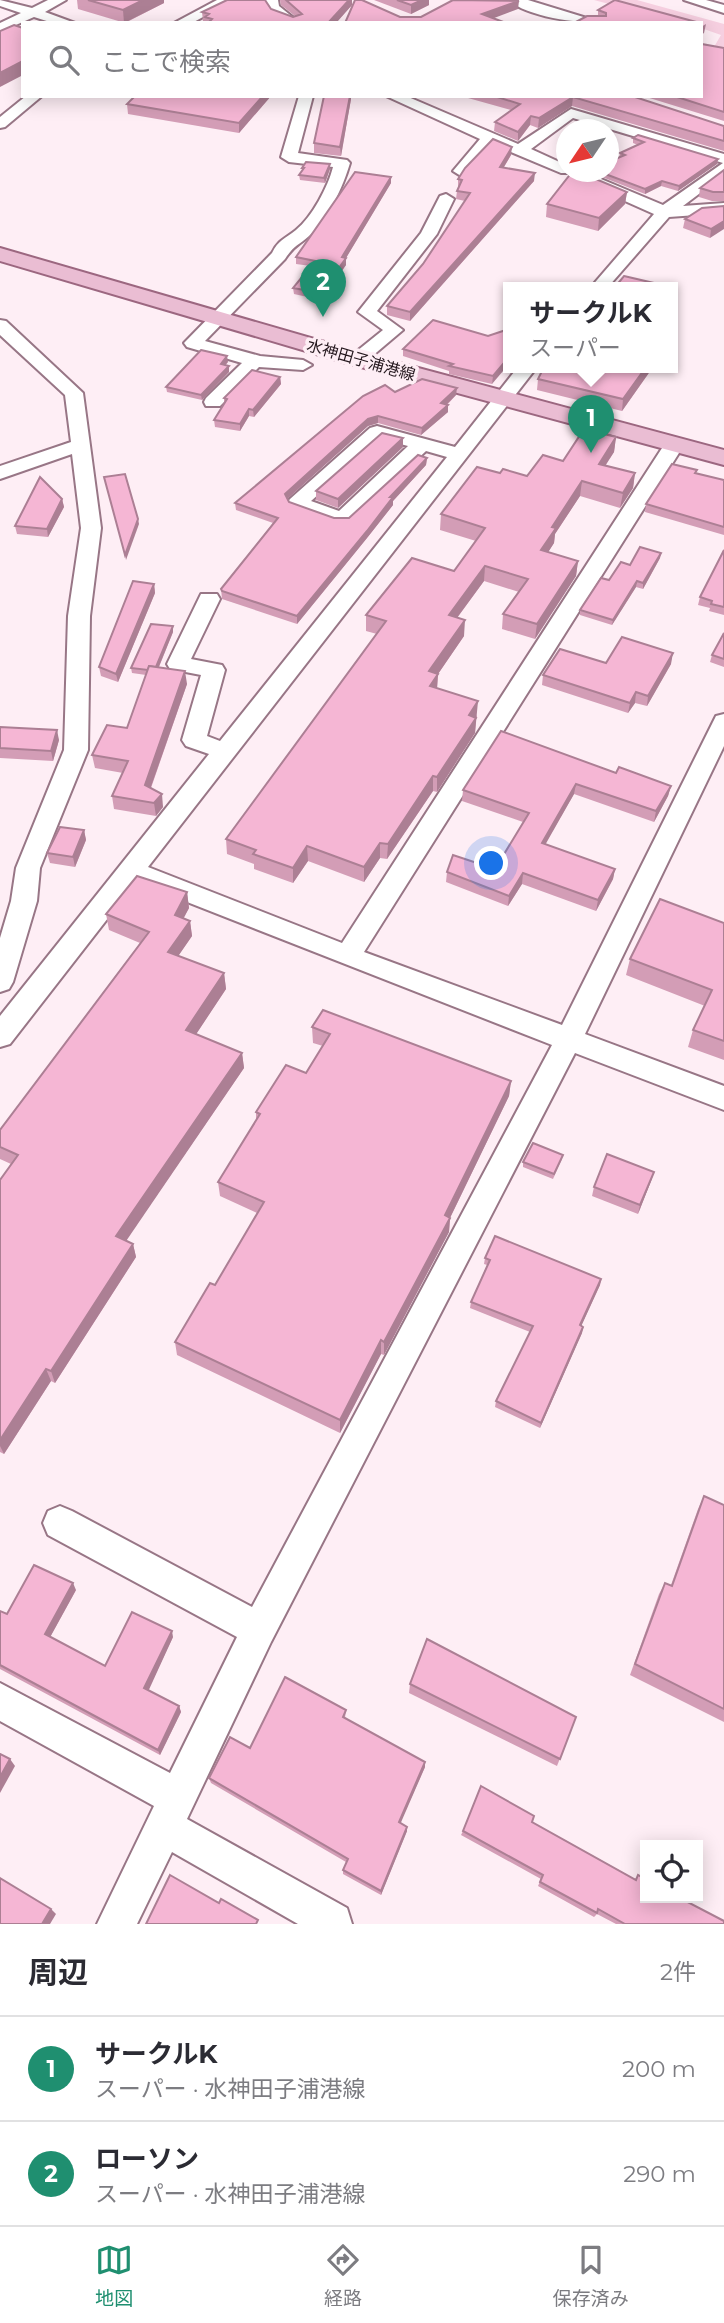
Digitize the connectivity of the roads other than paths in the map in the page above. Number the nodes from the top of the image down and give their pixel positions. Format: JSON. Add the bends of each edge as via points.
{"nodes":[{"id":1,"x":59,"y":0,"type":"edge"},
{"id":2,"x":227,"y":0,"type":"edge"},
{"id":3,"x":271,"y":0,"type":"edge"},
{"id":4,"x":515,"y":0,"type":"edge"},
{"id":5,"x":691,"y":0,"type":"edge"},
{"id":6,"x":0,"y":2,"type":"edge"},
{"id":7,"x":724,"y":9,"type":"edge"},
{"id":8,"x":33,"y":12,"type":"junction"},
{"id":9,"x":62,"y":21,"type":"edge"},
{"id":10,"x":185,"y":21,"type":"edge"},
{"id":11,"x":290,"y":21,"type":"edge"},
{"id":12,"x":587,"y":21,"type":"edge"},
{"id":13,"x":0,"y":28,"type":"edge"},
{"id":14,"x":32,"y":98,"type":"edge"},
{"id":15,"x":305,"y":98,"type":"edge"},
{"id":16,"x":398,"y":98,"type":"edge"},
{"id":17,"x":0,"y":124,"type":"edge"},
{"id":18,"x":489,"y":137,"type":"junction"},
{"id":19,"x":520,"y":150,"type":"junction"},
{"id":20,"x":724,"y":159,"type":"edge"},
{"id":21,"x":556,"y":166,"type":"edge"},
{"id":22,"x":724,"y":167,"type":"edge"},
{"id":23,"x":461,"y":171,"type":"edge"},
{"id":24,"x":594,"y":182,"type":"edge"},
{"id":25,"x":446,"y":199,"type":"dead end"},
{"id":26,"x":724,"y":208,"type":"edge"},
{"id":27,"x":664,"y":212,"type":"junction"},
{"id":28,"x":0,"y":254,"type":"edge"},
{"id":29,"x":603,"y":282,"type":"edge"},
{"id":30,"x":217,"y":318,"type":"junction"},
{"id":31,"x":0,"y":325,"type":"edge"},
{"id":32,"x":358,"y":359,"type":"junction"},
{"id":33,"x":253,"y":362,"type":"junction"},
{"id":34,"x":303,"y":365,"type":"dead end"},
{"id":35,"x":523,"y":373,"type":"edge"},
{"id":36,"x":501,"y":399,"type":"junction"},
{"id":37,"x":213,"y":402,"type":"dead end"},
{"id":38,"x":422,"y":444,"type":"junction"},
{"id":39,"x":79,"y":445,"type":"junction"},
{"id":40,"x":674,"y":445,"type":"junction"},
{"id":41,"x":458,"y":454,"type":"junction"},
{"id":42,"x":724,"y":458,"type":"edge"},
{"id":43,"x":0,"y":473,"type":"edge"},
{"id":44,"x":209,"y":600,"type":"dead end"},
{"id":45,"x":724,"y":722,"type":"edge"},
{"id":46,"x":226,"y":752,"type":"junction"},
{"id":47,"x":133,"y":871,"type":"junction"},
{"id":48,"x":12,"y":900,"type":"edge"},
{"id":49,"x":347,"y":956,"type":"junction"},
{"id":50,"x":0,"y":982,"type":"edge"},
{"id":51,"x":0,"y":993,"type":"edge"},
{"id":52,"x":7,"y":1027,"type":"edge"},
{"id":53,"x":568,"y":1040,"type":"junction"},
{"id":54,"x":724,"y":1098,"type":"edge"},
{"id":55,"x":60,"y":1523,"type":"dead end"},
{"id":56,"x":259,"y":1630,"type":"junction"},
{"id":57,"x":0,"y":1701,"type":"edge"},
{"id":58,"x":171,"y":1812,"type":"junction"},
{"id":59,"x":333,"y":1922,"type":"dead end"},
{"id":60,"x":117,"y":1924,"type":"edge"}],
"edges":[{"from":1,"to":8,"type":"street"},
{"from":2,"to":10,"type":"street"},
{"from":3,"to":11,"type":"street","via":[[273,8]]},
{"from":4,"to":12,"type":"street"},
{"from":5,"to":7,"type":"street"},
{"from":6,"to":8,"type":"street"},
{"from":8,"to":9,"type":"street"},
{"from":8,"to":13,"type":"street"},
{"from":14,"to":17,"type":"street"},
{"from":15,"to":30,"type":"street","via":[[289,157],[342,163],[335,188],[303,233],[284,244],[279,255]]},
{"from":16,"to":18,"type":"street"},
{"from":18,"to":19,"type":"street"},
{"from":18,"to":23,"type":"street"},
{"from":19,"to":20,"type":"street","via":[[571,113]]},
{"from":19,"to":21,"type":"street"},
{"from":22,"to":27,"type":"street"},
{"from":24,"to":27,"type":"street"},
{"from":25,"to":32,"type":"street","via":[[429,234],[367,312],[394,330]]},
{"from":26,"to":27,"type":"street"},
{"from":27,"to":29,"type":"street"},
{"from":28,"to":30,"type":"main road","name":"水神田子浦港線"},
{"from":30,"to":32,"type":"main road","name":"水神田子浦港線"},
{"from":30,"to":33,"type":"street","via":[[193,343]]},
{"from":31,"to":39,"type":"street","via":[[74,393]]},
{"from":32,"to":36,"type":"main road","name":"水神田子浦港線"},
{"from":33,"to":34,"type":"street"},
{"from":33,"to":37,"type":"street"},
{"from":35,"to":36,"type":"street"},
{"from":36,"to":40,"type":"main road","name":"水神田子浦港線"},
{"from":36,"to":41,"type":"street"},
{"from":38,"to":38,"type":"street","via":[[342,519],[297,503],[377,432]]},
{"from":38,"to":41,"type":"street"},
{"from":39,"to":43,"type":"street"},
{"from":39,"to":48,"type":"street","via":[[91,528],[79,616],[76,750]]},
{"from":40,"to":42,"type":"main road","name":"水神田子浦港線"},
{"from":40,"to":49,"type":"street"},
{"from":41,"to":46,"type":"street"},
{"from":44,"to":46,"type":"street","via":[[178,664],[214,670],[194,740]]},
{"from":45,"to":53,"type":"street"},
{"from":46,"to":47,"type":"street"},
{"from":47,"to":49,"type":"street"},
{"from":47,"to":52,"type":"street"},
{"from":48,"to":50,"type":"street"},
{"from":49,"to":53,"type":"street"},
{"from":51,"to":52,"type":"street"},
{"from":53,"to":54,"type":"street"},
{"from":53,"to":56,"type":"street"},
{"from":55,"to":56,"type":"street"},
{"from":56,"to":58,"type":"street"},
{"from":57,"to":58,"type":"street"},
{"from":58,"to":59,"type":"street"},
{"from":58,"to":60,"type":"street"}]}
